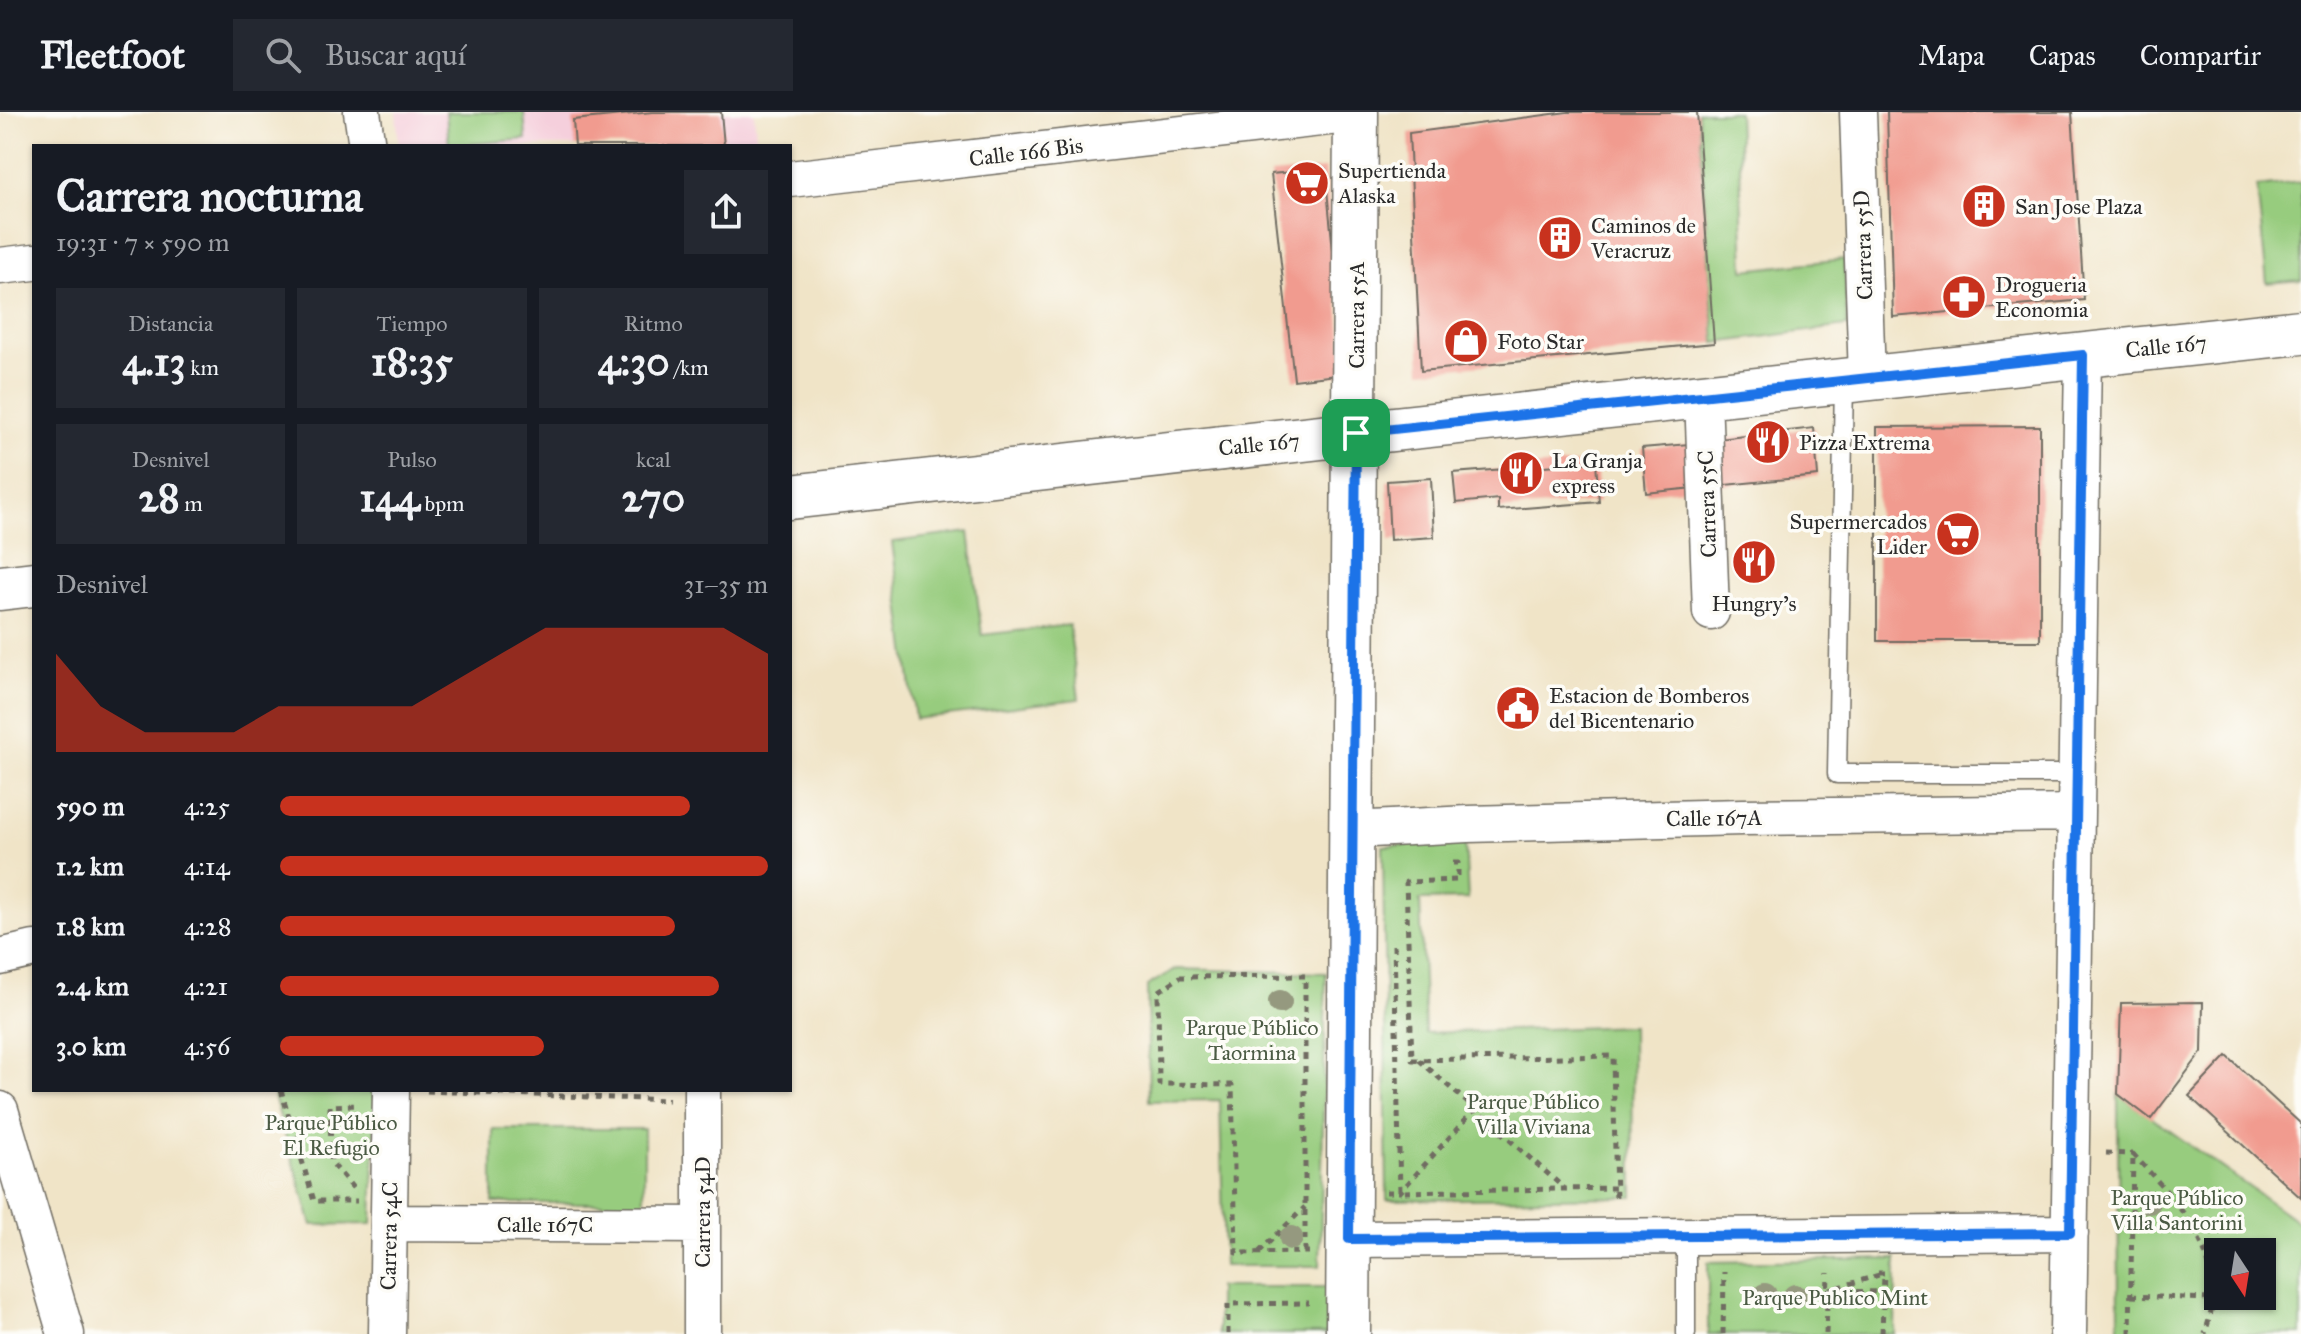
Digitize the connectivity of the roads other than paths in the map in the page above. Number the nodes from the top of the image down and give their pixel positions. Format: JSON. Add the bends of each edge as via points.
{"nodes":[{"id":1,"x":362,"y":112,"type":"edge"},
{"id":2,"x":1858,"y":112,"type":"edge"},
{"id":3,"x":1356,"y":113,"type":"edge"},
{"id":4,"x":367,"y":144,"type":"edge"},
{"id":5,"x":792,"y":179,"type":"edge"},
{"id":6,"x":32,"y":262,"type":"edge"},
{"id":7,"x":0,"y":266,"type":"edge"},
{"id":8,"x":2301,"y":332,"type":"edge"},
{"id":9,"x":2083,"y":355,"type":"junction"},
{"id":10,"x":1855,"y":379,"type":"junction"},
{"id":11,"x":1703,"y":396,"type":"junction"},
{"id":12,"x":1356,"y":433,"type":"junction"},
{"id":13,"x":792,"y":497,"type":"edge"},
{"id":14,"x":32,"y":584,"type":"edge"},
{"id":15,"x":0,"y":588,"type":"edge"},
{"id":16,"x":1711,"y":612,"type":"dead end"},
{"id":17,"x":2077,"y":774,"type":"junction"},
{"id":18,"x":2076,"y":813,"type":"junction"},
{"id":19,"x":1352,"y":830,"type":"junction"},
{"id":20,"x":32,"y":949,"type":"edge"},
{"id":21,"x":0,"y":957,"type":"edge"},
{"id":22,"x":702,"y":1096,"type":"edge"},
{"id":23,"x":378,"y":1098,"type":"edge"},
{"id":24,"x":0,"y":1110,"type":"edge"},
{"id":25,"x":389,"y":1223,"type":"junction"},
{"id":26,"x":702,"y":1225,"type":"junction"},
{"id":27,"x":2070,"y":1233,"type":"junction"},
{"id":28,"x":1686,"y":1235,"type":"junction"},
{"id":29,"x":1349,"y":1239,"type":"junction"},
{"id":30,"x":66,"y":1334,"type":"edge"},
{"id":31,"x":387,"y":1334,"type":"edge"},
{"id":32,"x":702,"y":1334,"type":"edge"},
{"id":33,"x":1348,"y":1334,"type":"edge"},
{"id":34,"x":1686,"y":1334,"type":"edge"},
{"id":35,"x":2068,"y":1334,"type":"edge"}],
"edges":[{"from":1,"to":4,"type":"street"},
{"from":2,"to":10,"type":"street","name":"Carrera 55D"},
{"from":3,"to":5,"type":"street","name":"Calle 166 Bis"},
{"from":3,"to":12,"type":"street","name":"Carrera 55A"},
{"from":6,"to":7,"type":"street"},
{"from":8,"to":9,"type":"street","name":"Calle 167"},
{"from":9,"to":10,"type":"street","name":"Calle 167"},
{"from":9,"to":17,"type":"street"},
{"from":10,"to":11,"type":"street","name":"Calle 167"},
{"from":10,"to":17,"type":"lane","via":[[1837,774]]},
{"from":11,"to":12,"type":"street","name":"Calle 167"},
{"from":11,"to":16,"type":"street","name":"Carrera 55C"},
{"from":12,"to":13,"type":"street","name":"Calle 167"},
{"from":12,"to":19,"type":"street","name":"Carrera 55A"},
{"from":14,"to":15,"type":"street"},
{"from":17,"to":18,"type":"street"},
{"from":18,"to":19,"type":"street","name":"Calle 167A"},
{"from":18,"to":27,"type":"street"},
{"from":19,"to":29,"type":"street","name":"Carrera 55A"},
{"from":20,"to":21,"type":"street"},
{"from":22,"to":26,"type":"street","name":"Carrera 54D"},
{"from":23,"to":25,"type":"street","name":"Carrera 54C"},
{"from":24,"to":30,"type":"street"},
{"from":25,"to":26,"type":"street","name":"Calle 167C"},
{"from":25,"to":31,"type":"street","name":"Carrera 54C"},
{"from":26,"to":32,"type":"street","name":"Carrera 54D"},
{"from":27,"to":28,"type":"street"},
{"from":27,"to":35,"type":"street"},
{"from":28,"to":29,"type":"street"},
{"from":28,"to":34,"type":"lane"},
{"from":29,"to":33,"type":"street","name":"Carrera 55A"}]}
